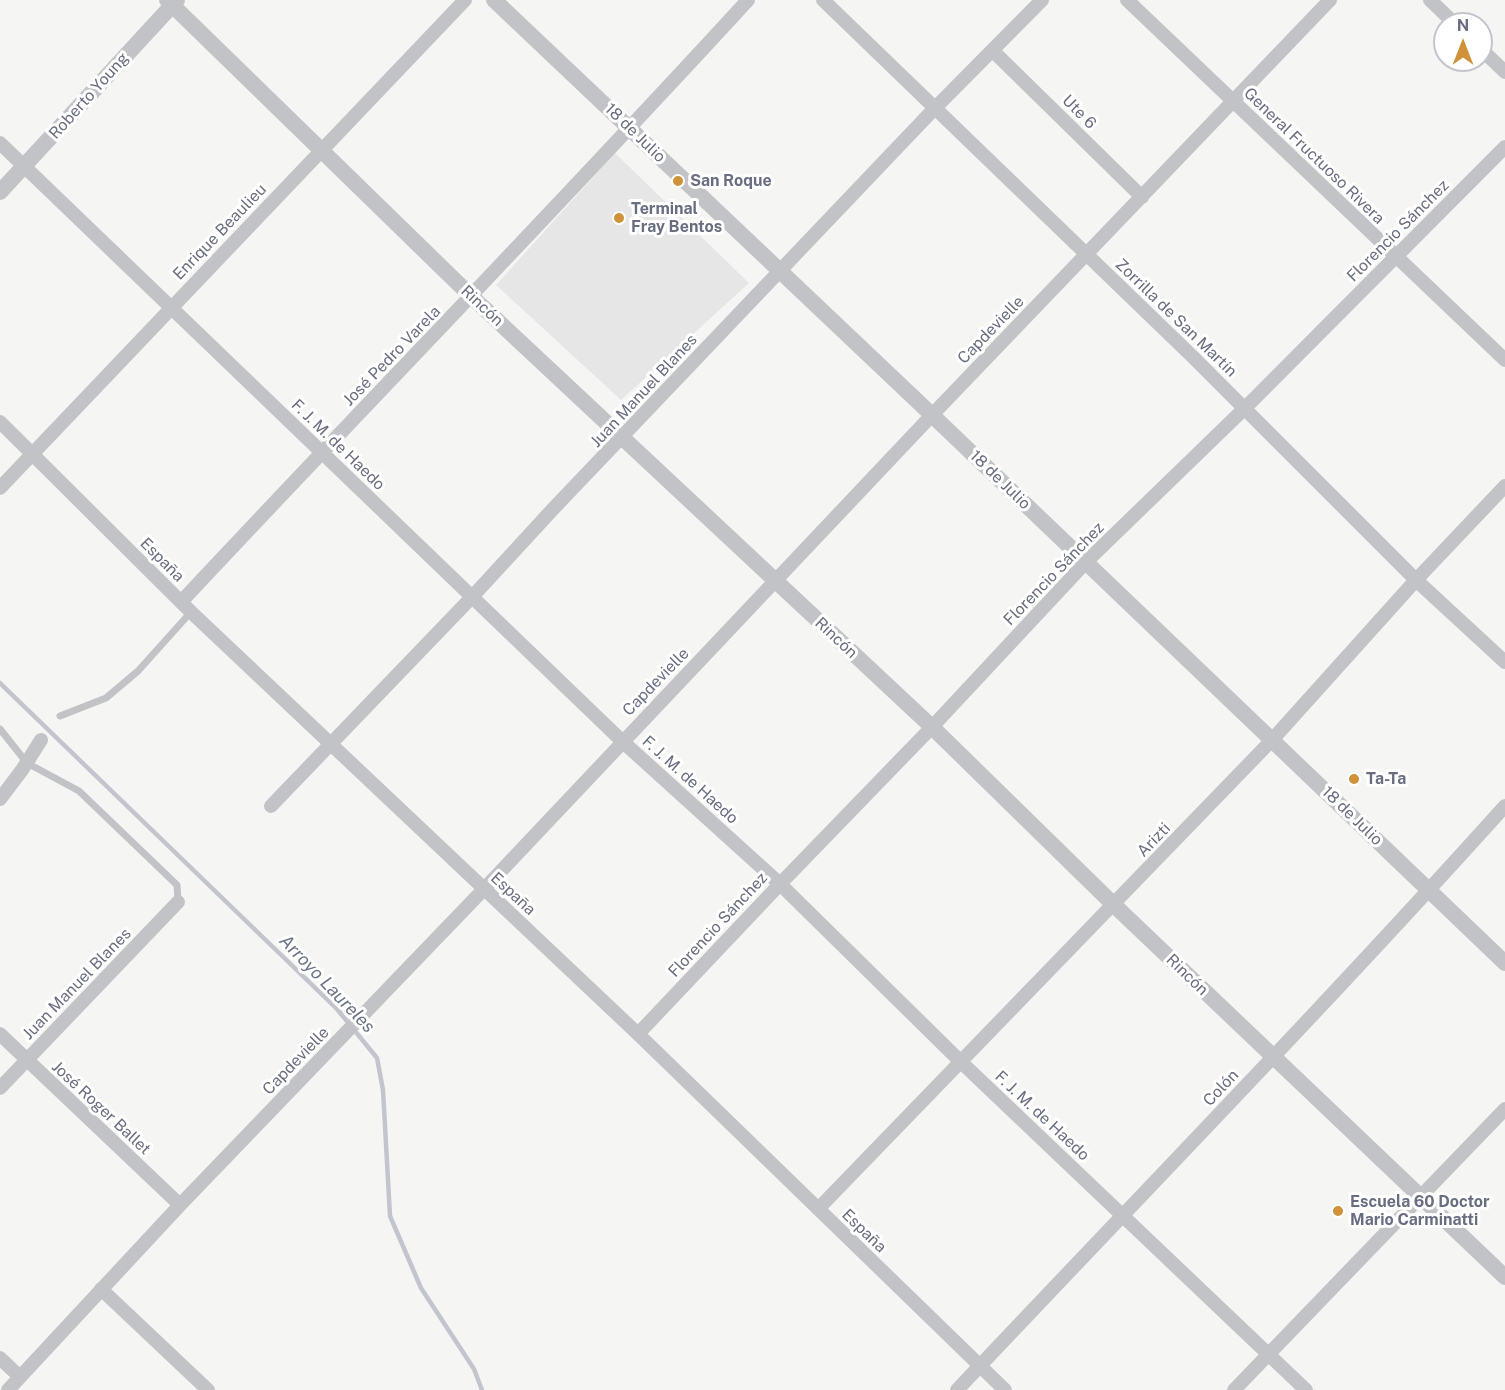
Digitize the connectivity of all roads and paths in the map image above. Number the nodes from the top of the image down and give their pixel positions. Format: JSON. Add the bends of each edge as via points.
{"nodes":[{"id":1,"x":465,"y":0,"type":"edge"},
{"id":2,"x":494,"y":0,"type":"edge"},
{"id":3,"x":748,"y":0,"type":"edge"},
{"id":4,"x":823,"y":0,"type":"edge"},
{"id":5,"x":1042,"y":0,"type":"edge"},
{"id":6,"x":1127,"y":0,"type":"edge"},
{"id":7,"x":1330,"y":0,"type":"edge"},
{"id":8,"x":1430,"y":0,"type":"edge"},
{"id":9,"x":172,"y":2,"type":"edge"},
{"id":10,"x":1442,"y":12,"type":"edge"},
{"id":11,"x":993,"y":51,"type":"junction"},
{"id":12,"x":1493,"y":60,"type":"edge"},
{"id":13,"x":1505,"y":72,"type":"edge"},
{"id":14,"x":1233,"y":102,"type":"junction"},
{"id":15,"x":934,"y":109,"type":"junction"},
{"id":16,"x":631,"y":128,"type":"junction"},
{"id":17,"x":0,"y":143,"type":"edge"},
{"id":18,"x":1505,"y":147,"type":"edge"},
{"id":19,"x":322,"y":150,"type":"junction"},
{"id":20,"x":25,"y":167,"type":"junction"},
{"id":21,"x":0,"y":192,"type":"edge"},
{"id":22,"x":1142,"y":197,"type":"junction"},
{"id":23,"x":1087,"y":254,"type":"junction"},
{"id":24,"x":1395,"y":257,"type":"junction"},
{"id":25,"x":779,"y":271,"type":"junction"},
{"id":26,"x":472,"y":297,"type":"junction"},
{"id":27,"x":170,"y":308,"type":"junction"},
{"id":28,"x":1505,"y":360,"type":"edge"},
{"id":29,"x":1245,"y":408,"type":"junction"},
{"id":30,"x":932,"y":415,"type":"junction"},
{"id":31,"x":0,"y":422,"type":"edge"},
{"id":32,"x":623,"y":438,"type":"junction"},
{"id":33,"x":322,"y":452,"type":"junction"},
{"id":34,"x":33,"y":453,"type":"junction"},
{"id":35,"x":1505,"y":486,"type":"edge"},
{"id":36,"x":0,"y":488,"type":"edge"},
{"id":37,"x":1086,"y":562,"type":"junction"},
{"id":38,"x":1416,"y":580,"type":"junction"},
{"id":39,"x":775,"y":581,"type":"junction"},
{"id":40,"x":472,"y":597,"type":"junction"},
{"id":41,"x":186,"y":607,"type":"junction"},
{"id":42,"x":1505,"y":662,"type":"edge"},
{"id":43,"x":60,"y":716,"type":"dead end"},
{"id":44,"x":932,"y":727,"type":"junction"},
{"id":45,"x":0,"y":729,"type":"edge"},
{"id":46,"x":41,"y":740,"type":"dead end"},
{"id":47,"x":1272,"y":740,"type":"junction"},
{"id":48,"x":622,"y":741,"type":"junction"},
{"id":49,"x":331,"y":745,"type":"junction"},
{"id":50,"x":27,"y":764,"type":"junction"},
{"id":51,"x":0,"y":799,"type":"edge"},
{"id":52,"x":271,"y":806,"type":"dead end"},
{"id":53,"x":1505,"y":806,"type":"edge"},
{"id":54,"x":780,"y":884,"type":"junction"},
{"id":55,"x":484,"y":889,"type":"junction"},
{"id":56,"x":1429,"y":890,"type":"junction"},
{"id":57,"x":178,"y":902,"type":"joint"},
{"id":58,"x":1114,"y":905,"type":"junction"},
{"id":59,"x":1505,"y":963,"type":"edge"},
{"id":60,"x":0,"y":1034,"type":"edge"},
{"id":61,"x":638,"y":1034,"type":"junction"},
{"id":62,"x":1273,"y":1057,"type":"junction"},
{"id":63,"x":27,"y":1060,"type":"junction"},
{"id":64,"x":961,"y":1062,"type":"junction"},
{"id":65,"x":0,"y":1088,"type":"edge"},
{"id":66,"x":1505,"y":1109,"type":"edge"},
{"id":67,"x":1421,"y":1195,"type":"junction"},
{"id":68,"x":180,"y":1205,"type":"junction"},
{"id":69,"x":818,"y":1209,"type":"junction"},
{"id":70,"x":1124,"y":1216,"type":"junction"},
{"id":71,"x":1505,"y":1277,"type":"edge"},
{"id":72,"x":101,"y":1289,"type":"junction"},
{"id":73,"x":1268,"y":1354,"type":"junction"},
{"id":74,"x":0,"y":1358,"type":"edge"},
{"id":75,"x":980,"y":1366,"type":"junction"},
{"id":76,"x":20,"y":1377,"type":"junction"},
{"id":77,"x":8,"y":1390,"type":"edge"},
{"id":78,"x":208,"y":1390,"type":"edge"},
{"id":79,"x":957,"y":1390,"type":"edge"},
{"id":80,"x":1005,"y":1390,"type":"edge"},
{"id":81,"x":1234,"y":1390,"type":"edge"},
{"id":82,"x":1306,"y":1390,"type":"edge"}],
"edges":[{"from":1,"to":19,"type":"street","name":"Enrique Beaulieu"},
{"from":2,"to":16,"type":"street","name":"18 de Julio"},
{"from":3,"to":16,"type":"street","name":"José Pedro Varela"},
{"from":4,"to":15,"type":"street","name":"Zorrilla de San Martín"},
{"from":5,"to":11,"type":"street","name":"Juan Manuel Blanes"},
{"from":6,"to":14,"type":"street","name":"General Fructuoso Rivera"},
{"from":7,"to":14,"type":"street","name":"Capdevielle"},
{"from":8,"to":10,"type":"street"},
{"from":9,"to":19,"type":"street","name":"Rincón"},
{"from":9,"to":20,"type":"street","name":"Roberto Young"},
{"from":11,"to":15,"type":"street","name":"Juan Manuel Blanes"},
{"from":11,"to":22,"type":"street","name":"Ute 6"},
{"from":12,"to":13,"type":"street"},
{"from":14,"to":22,"type":"street","name":"Capdevielle"},
{"from":14,"to":24,"type":"street","name":"General Fructuoso Rivera"},
{"from":15,"to":23,"type":"street","name":"Zorrilla de San Martín"},
{"from":15,"to":25,"type":"street","name":"Juan Manuel Blanes"},
{"from":16,"to":25,"type":"street","name":"18 de Julio"},
{"from":16,"to":26,"type":"street","name":"José Pedro Varela"},
{"from":17,"to":20,"type":"street","name":"F. J. M. de Haedo"},
{"from":18,"to":24,"type":"street","name":"Florencio Sánchez"},
{"from":19,"to":26,"type":"street","name":"Rincón"},
{"from":19,"to":27,"type":"street","name":"Enrique Beaulieu"},
{"from":20,"to":21,"type":"street","name":"Roberto Young"},
{"from":20,"to":27,"type":"street","name":"F. J. M. de Haedo"},
{"from":22,"to":23,"type":"street","name":"Capdevielle"},
{"from":23,"to":29,"type":"street","name":"Zorrilla de San Martín"},
{"from":23,"to":30,"type":"street","name":"Capdevielle"},
{"from":24,"to":28,"type":"street","name":"General Fructuoso Rivera"},
{"from":24,"to":29,"type":"street","name":"Florencio Sánchez"},
{"from":25,"to":30,"type":"street","name":"18 de Julio"},
{"from":25,"to":32,"type":"street","name":"Juan Manuel Blanes"},
{"from":26,"to":32,"type":"street","name":"Rincón"},
{"from":26,"to":33,"type":"street","name":"José Pedro Varela"},
{"from":27,"to":33,"type":"street","name":"F. J. M. de Haedo"},
{"from":27,"to":34,"type":"street","name":"Enrique Beaulieu"},
{"from":29,"to":37,"type":"street","name":"Florencio Sánchez"},
{"from":29,"to":38,"type":"street","name":"Zorrilla de San Martín"},
{"from":30,"to":37,"type":"street","name":"18 de Julio"},
{"from":30,"to":39,"type":"street","name":"Capdevielle"},
{"from":31,"to":34,"type":"street","name":"España"},
{"from":32,"to":39,"type":"street","name":"Rincón"},
{"from":32,"to":40,"type":"street","name":"Juan Manuel Blanes"},
{"from":33,"to":40,"type":"street","name":"F. J. M. de Haedo"},
{"from":33,"to":41,"type":"street","name":"José Pedro Varela"},
{"from":34,"to":36,"type":"street","name":"Enrique Beaulieu"},
{"from":34,"to":41,"type":"street","name":"España"},
{"from":35,"to":38,"type":"street","name":"Arizti"},
{"from":37,"to":44,"type":"street","name":"Florencio Sánchez"},
{"from":37,"to":47,"type":"street","name":"18 de Julio"},
{"from":38,"to":42,"type":"street","name":"Zorrilla de San Martín"},
{"from":38,"to":47,"type":"street","name":"Arizti"},
{"from":39,"to":44,"type":"street","name":"Rincón"},
{"from":39,"to":48,"type":"street","name":"Capdevielle"},
{"from":40,"to":48,"type":"street","name":"F. J. M. de Haedo"},
{"from":40,"to":49,"type":"street","name":"Juan Manuel Blanes"},
{"from":41,"to":43,"type":"lane","via":[[138,671],[106,698]]},
{"from":41,"to":49,"type":"street","name":"España"},
{"from":44,"to":54,"type":"street","name":"Florencio Sánchez"},
{"from":44,"to":58,"type":"street","name":"Rincón"},
{"from":45,"to":50,"type":"lane"},
{"from":46,"to":50,"type":"street"},
{"from":47,"to":56,"type":"street","name":"18 de Julio"},
{"from":47,"to":58,"type":"street","name":"Arizti"},
{"from":48,"to":54,"type":"street","name":"F. J. M. de Haedo"},
{"from":48,"to":55,"type":"street","name":"Capdevielle"},
{"from":49,"to":52,"type":"street","name":"Juan Manuel Blanes"},
{"from":49,"to":55,"type":"street","name":"España"},
{"from":50,"to":51,"type":"street"},
{"from":50,"to":57,"type":"lane","via":[[79,791],[177,885]]},
{"from":53,"to":56,"type":"street","name":"Colón"},
{"from":54,"to":61,"type":"street","name":"Florencio Sánchez"},
{"from":54,"to":64,"type":"street","name":"F. J. M. de Haedo"},
{"from":55,"to":61,"type":"street","name":"España"},
{"from":55,"to":68,"type":"street","name":"Capdevielle"},
{"from":56,"to":59,"type":"street","name":"18 de Julio"},
{"from":56,"to":62,"type":"street","name":"Colón"},
{"from":57,"to":63,"type":"street","name":"Juan Manuel Blanes"},
{"from":58,"to":62,"type":"street","name":"Rincón"},
{"from":58,"to":64,"type":"street","name":"Arizti"},
{"from":60,"to":63,"type":"street","name":"José Roger Ballet"},
{"from":61,"to":69,"type":"street","name":"España"},
{"from":62,"to":67,"type":"street","name":"Rincón"},
{"from":62,"to":70,"type":"street","name":"Colón"},
{"from":63,"to":65,"type":"street","name":"Juan Manuel Blanes"},
{"from":63,"to":68,"type":"street","name":"José Roger Ballet"},
{"from":64,"to":69,"type":"street","name":"Arizti"},
{"from":64,"to":70,"type":"street","name":"F. J. M. de Haedo"},
{"from":66,"to":67,"type":"street"},
{"from":67,"to":71,"type":"street","name":"Rincón"},
{"from":67,"to":73,"type":"street"},
{"from":68,"to":72,"type":"street","name":"Capdevielle"},
{"from":69,"to":75,"type":"street","name":"España"},
{"from":70,"to":73,"type":"street","name":"F. J. M. de Haedo"},
{"from":70,"to":75,"type":"street","name":"Colón"},
{"from":72,"to":76,"type":"street","name":"Capdevielle"},
{"from":72,"to":78,"type":"street"},
{"from":73,"to":81,"type":"street"},
{"from":73,"to":82,"type":"street","name":"F. J. M. de Haedo"},
{"from":74,"to":76,"type":"street"},
{"from":75,"to":79,"type":"street","name":"Colón"},
{"from":75,"to":80,"type":"street","name":"España"},
{"from":76,"to":77,"type":"street","name":"Capdevielle"}]}
